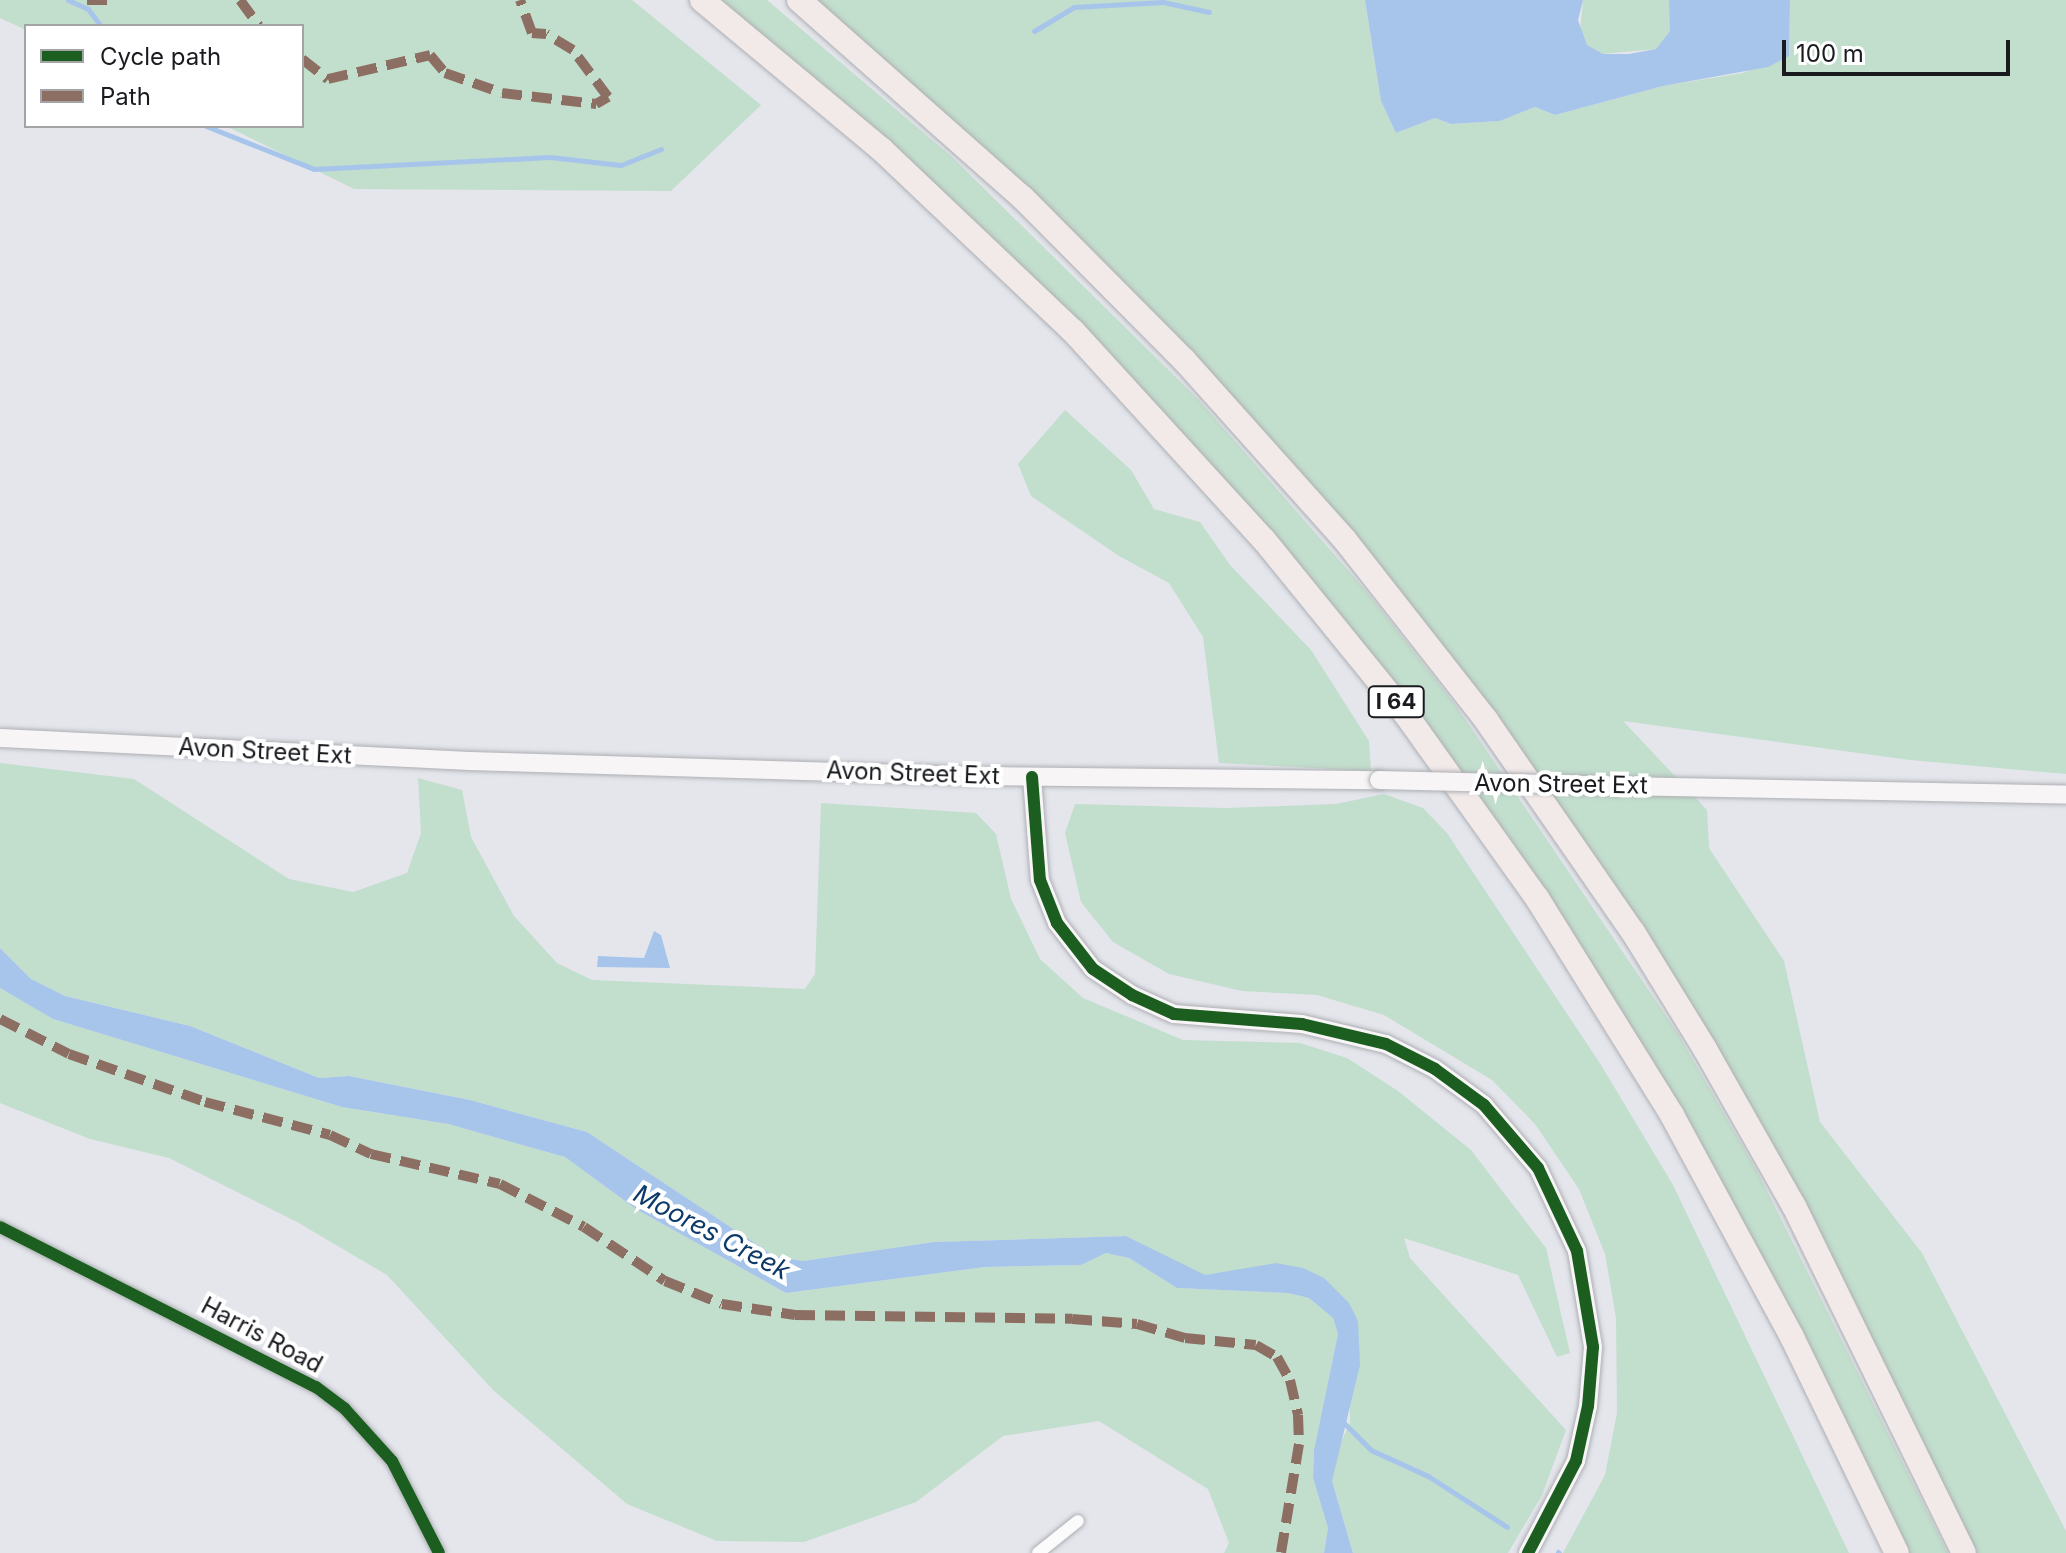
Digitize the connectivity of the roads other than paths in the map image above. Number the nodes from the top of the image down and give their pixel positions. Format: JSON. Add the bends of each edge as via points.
{"nodes":[{"id":1,"x":702,"y":0,"type":"edge"},
{"id":2,"x":799,"y":0,"type":"edge"},
{"id":3,"x":0,"y":738,"type":"edge"},
{"id":4,"x":1032,"y":777,"type":"junction"},
{"id":5,"x":2066,"y":795,"type":"edge"},
{"id":6,"x":0,"y":1227,"type":"edge"},
{"id":7,"x":1078,"y":1521,"type":"dead end"},
{"id":8,"x":439,"y":1553,"type":"edge"},
{"id":9,"x":1038,"y":1553,"type":"edge"},
{"id":10,"x":1528,"y":1553,"type":"edge"},
{"id":11,"x":1897,"y":1553,"type":"edge"},
{"id":12,"x":1964,"y":1553,"type":"edge"}],
"edges":[{"from":1,"to":11,"type":"highway","number":"I 64","via":[[890,158],[1073,331],[1255,529],[1407,716],[1537,898],[1672,1115],[1785,1323]]},
{"from":2,"to":12,"type":"highway","number":"I 64","via":[[1023,198],[1184,360],[1345,540],[1486,720],[1633,932],[1705,1049],[1808,1234]]},
{"from":3,"to":4,"type":"main road","name":"Avon Street Ext","via":[[470,761]]},
{"from":4,"to":5,"type":"main road","name":"Avon Street Ext","bridge":true},
{"from":4,"to":10,"type":"main road","via":[[1034,840],[1043,890],[1057,923],[1093,969],[1174,1014],[1302,1024],[1386,1044],[1435,1069],[1484,1105],[1538,1168],[1577,1251],[1593,1347],[1576,1461]]},
{"from":6,"to":8,"type":"street","name":"Harris Road","via":[[316,1387],[345,1409],[392,1461]]},
{"from":7,"to":9,"type":"street"}]}
